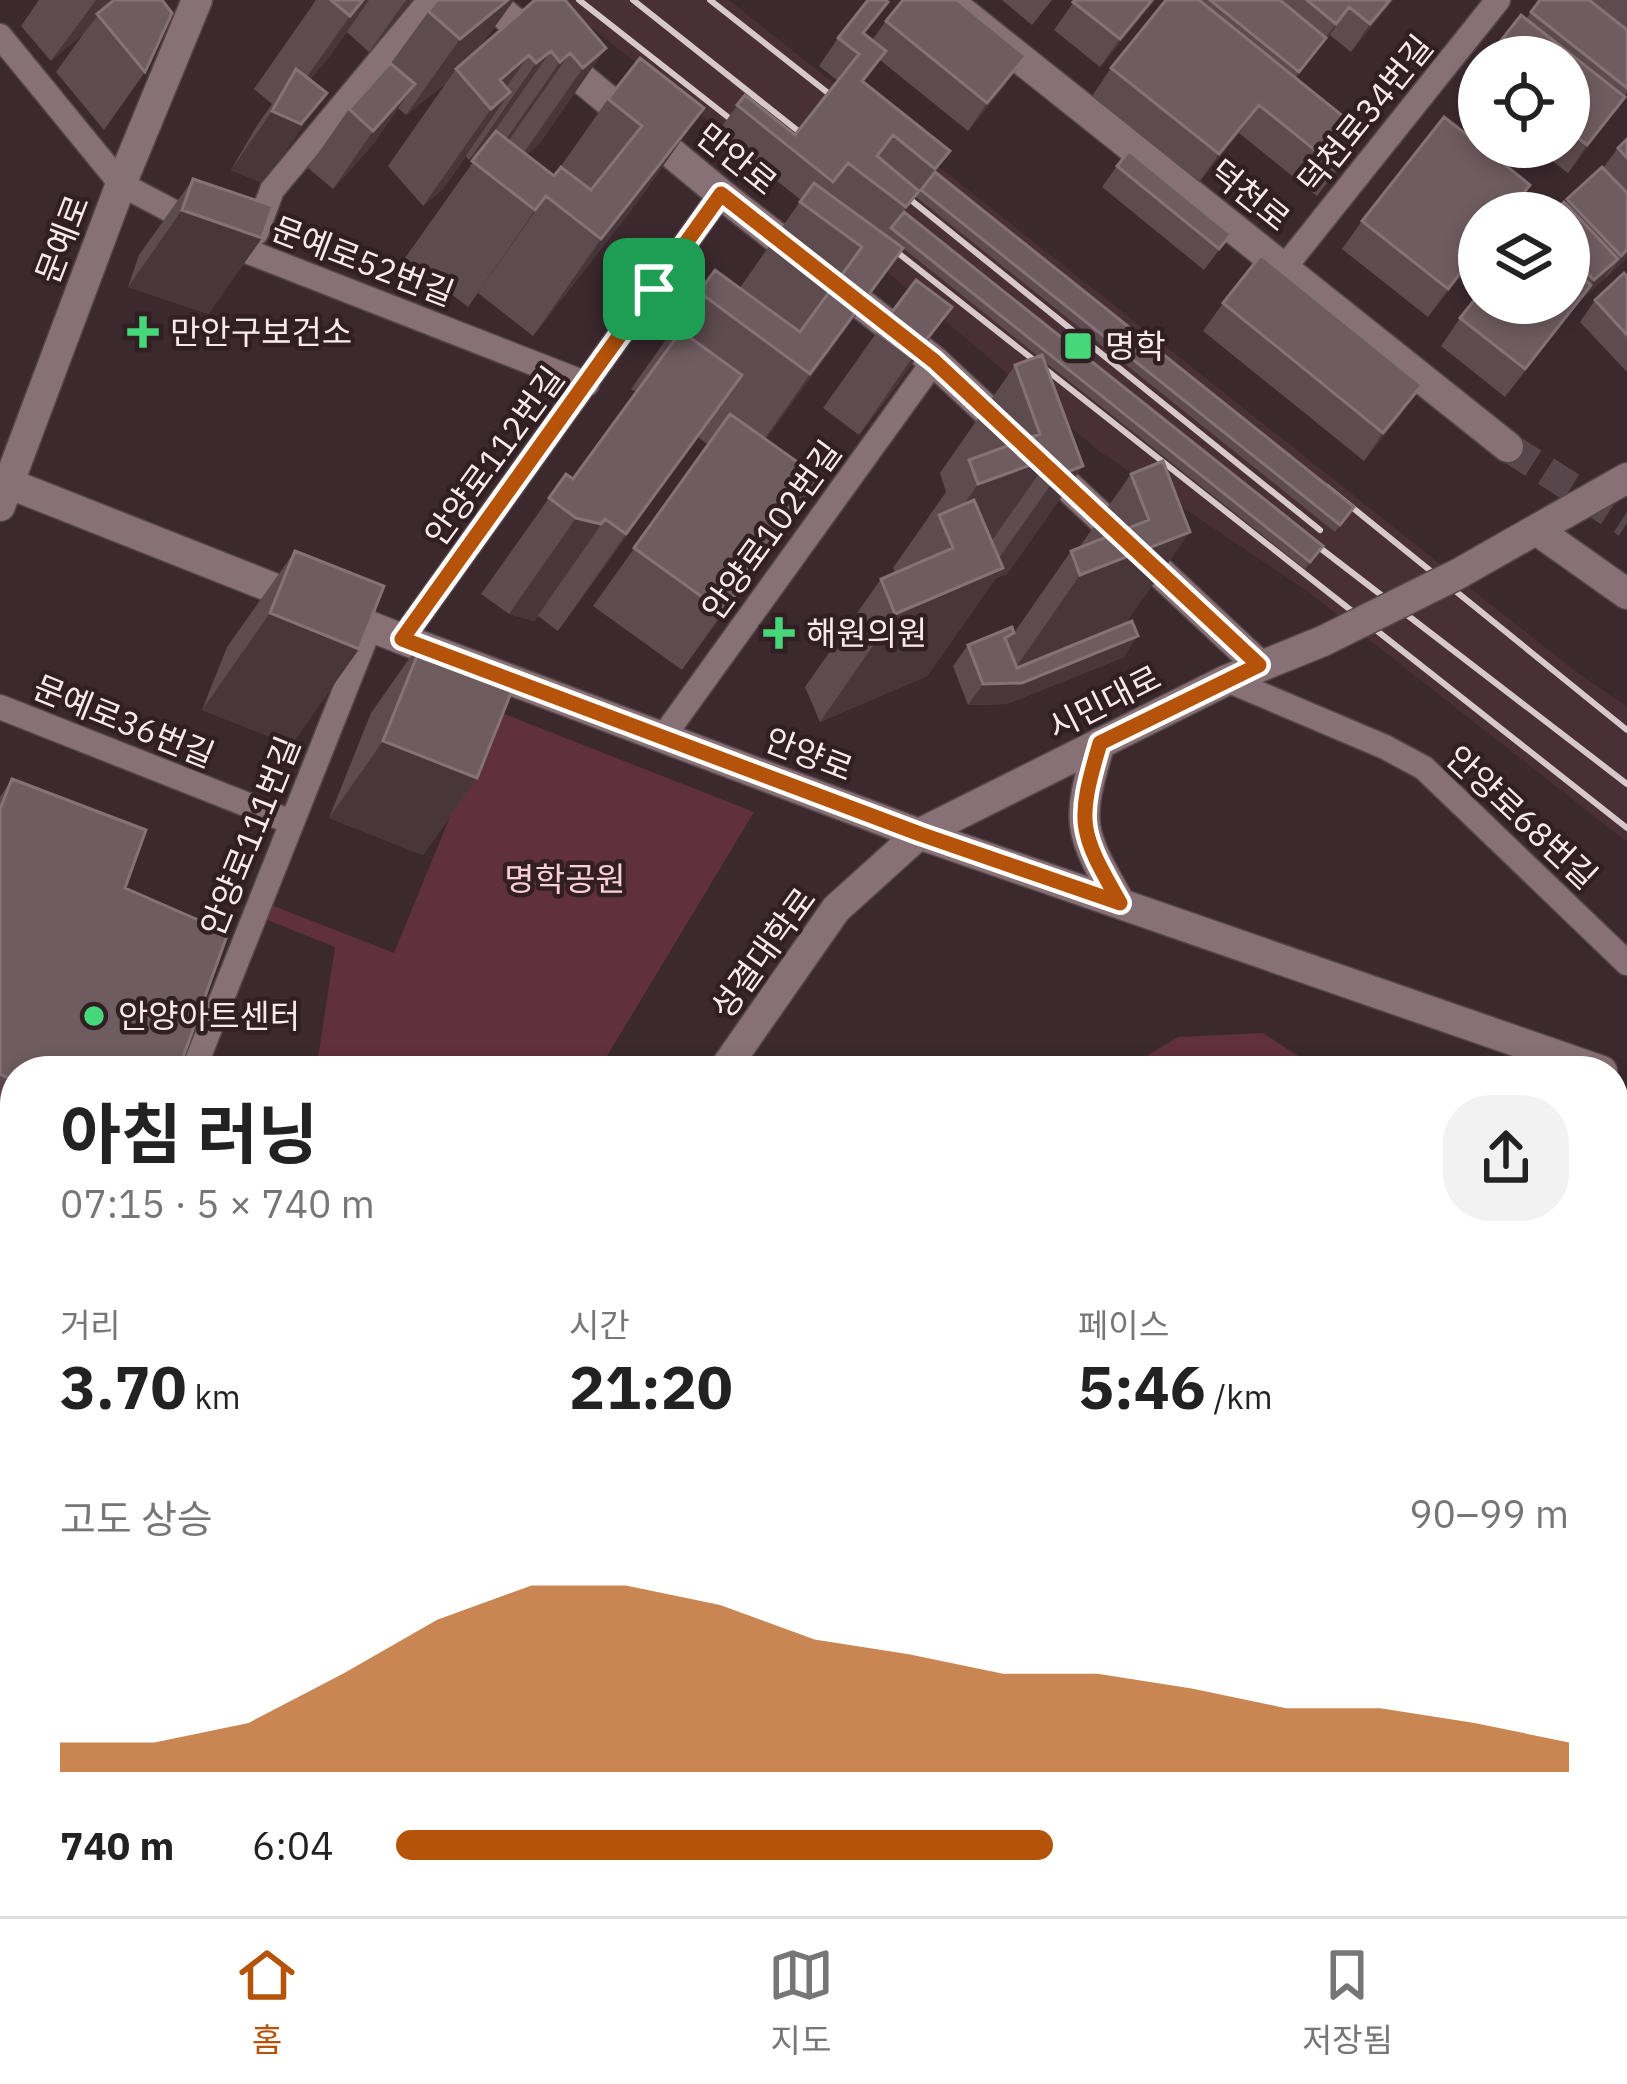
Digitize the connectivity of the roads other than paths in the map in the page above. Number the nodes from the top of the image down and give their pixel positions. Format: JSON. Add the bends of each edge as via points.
{"nodes":[{"id":1,"x":197,"y":0,"type":"edge"},
{"id":2,"x":430,"y":0,"type":"edge"},
{"id":3,"x":487,"y":0,"type":"edge"},
{"id":4,"x":947,"y":0,"type":"edge"},
{"id":5,"x":1498,"y":0,"type":"edge"},
{"id":6,"x":0,"y":36,"type":"edge"},
{"id":7,"x":122,"y":184,"type":"junction"},
{"id":8,"x":721,"y":194,"type":"junction"},
{"id":9,"x":249,"y":252,"type":"junction"},
{"id":10,"x":1284,"y":268,"type":"junction"},
{"id":11,"x":934,"y":361,"type":"junction"},
{"id":12,"x":587,"y":384,"type":"junction"},
{"id":13,"x":1508,"y":447,"type":"tunnel mouth"},
{"id":14,"x":1627,"y":478,"type":"edge"},
{"id":15,"x":3,"y":490,"type":"edge"},
{"id":16,"x":1538,"y":531,"type":"junction"},
{"id":17,"x":1627,"y":594,"type":"edge"},
{"id":18,"x":370,"y":627,"type":"junction"},
{"id":19,"x":402,"y":639,"type":"junction"},
{"id":20,"x":1259,"y":665,"type":"junction"},
{"id":21,"x":1227,"y":680,"type":"junction"},
{"id":22,"x":0,"y":707,"type":"edge"},
{"id":23,"x":662,"y":737,"type":"junction"},
{"id":24,"x":1100,"y":743,"type":"junction"},
{"id":25,"x":291,"y":822,"type":"junction"},
{"id":26,"x":920,"y":834,"type":"junction"},
{"id":27,"x":1120,"y":903,"type":"junction"},
{"id":28,"x":1627,"y":963,"type":"edge"},
{"id":29,"x":199,"y":1056,"type":"edge"},
{"id":30,"x":733,"y":1056,"type":"edge"},
{"id":31,"x":1546,"y":1056,"type":"edge"}],
"edges":[{"from":1,"to":7,"type":"street","name":"문예로"},
{"from":2,"to":9,"type":"street","via":[[272,190]]},
{"from":3,"to":8,"type":"street","name":"만안로"},
{"from":4,"to":10,"type":"street","name":"덕천로"},
{"from":5,"to":10,"type":"street","name":"덕천로34번길"},
{"from":6,"to":7,"type":"street"},
{"from":7,"to":9,"type":"street","name":"문예로52번길"},
{"from":7,"to":15,"type":"street","name":"문예로"},
{"from":8,"to":11,"type":"street","name":"만안로"},
{"from":8,"to":12,"type":"street","name":"안양로112번길"},
{"from":9,"to":12,"type":"street","name":"문예로52번길"},
{"from":10,"to":13,"type":"street","name":"덕천로"},
{"from":11,"to":20,"type":"street","name":"만안로"},
{"from":11,"to":23,"type":"street","name":"안양로102번길"},
{"from":12,"to":19,"type":"street","name":"안양로112번길"},
{"from":14,"to":16,"type":"street"},
{"from":15,"to":18,"type":"street","name":"안양로"},
{"from":16,"to":17,"type":"street"},
{"from":16,"to":20,"type":"street","name":"시민대로","bridge":true,"via":[[1323,641]]},
{"from":18,"to":19,"type":"street","name":"안양로"},
{"from":18,"to":25,"type":"street","name":"안양로111번길"},
{"from":19,"to":23,"type":"street","name":"안양로"},
{"from":20,"to":21,"type":"street","name":"시민대로"},
{"from":21,"to":24,"type":"street","name":"시민대로"},
{"from":21,"to":28,"type":"street","name":"안양로68번길","via":[[1424,768]]},
{"from":22,"to":25,"type":"street","name":"문예로36번길"},
{"from":23,"to":26,"type":"street","name":"안양로"},
{"from":24,"to":26,"type":"street","name":"시민대로"},
{"from":24,"to":27,"type":"street","via":[[1082,824]]},
{"from":25,"to":29,"type":"street","name":"안양로111번길"},
{"from":26,"to":27,"type":"street","name":"안양로"},
{"from":26,"to":30,"type":"street","name":"성결대학로","via":[[836,909]]},
{"from":27,"to":31,"type":"street","name":"안양로"}]}
